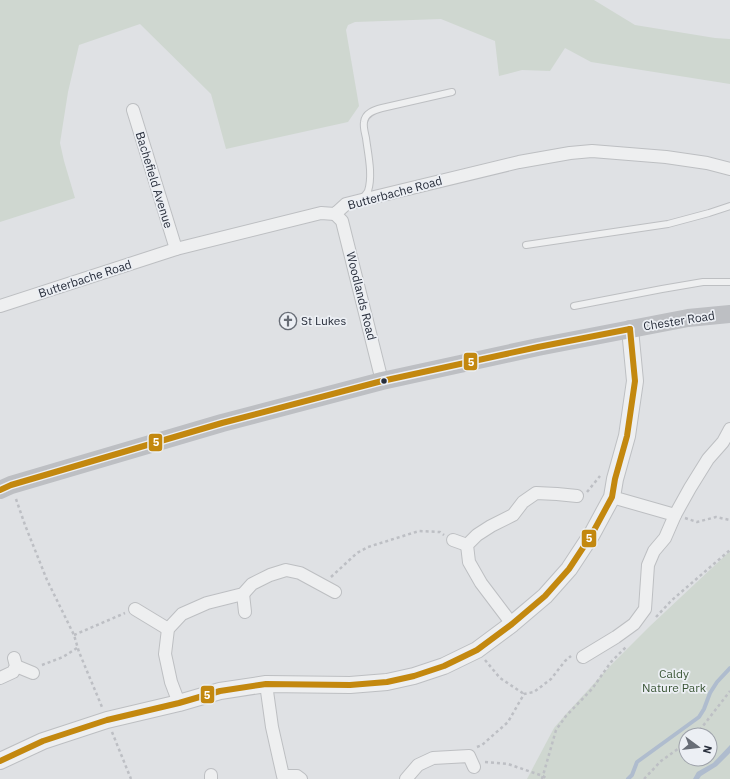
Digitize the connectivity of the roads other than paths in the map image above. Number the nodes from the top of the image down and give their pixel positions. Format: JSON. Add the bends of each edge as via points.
{"nodes":[{"id":1,"x":452,"y":92,"type":"dead end"},
{"id":2,"x":133,"y":110,"type":"dead end"},
{"id":3,"x":730,"y":169,"type":"edge"},
{"id":4,"x":362,"y":200,"type":"junction"},
{"id":5,"x":730,"y":206,"type":"edge"},
{"id":6,"x":335,"y":214,"type":"junction"},
{"id":7,"x":526,"y":245,"type":"dead end"},
{"id":8,"x":176,"y":249,"type":"junction"},
{"id":9,"x":730,"y":282,"type":"edge"},
{"id":10,"x":0,"y":306,"type":"edge"},
{"id":11,"x":574,"y":306,"type":"dead end"},
{"id":12,"x":730,"y":314,"type":"edge"},
{"id":13,"x":630,"y":329,"type":"junction"},
{"id":14,"x":382,"y":381,"type":"junction"},
{"id":15,"x":730,"y":429,"type":"edge"},
{"id":16,"x":6,"y":488,"type":"edge"},
{"id":17,"x":577,"y":496,"type":"road end"},
{"id":18,"x":612,"y":496,"type":"junction"},
{"id":19,"x":675,"y":515,"type":"junction"},
{"id":20,"x":453,"y":540,"type":"road end"},
{"id":21,"x":467,"y":545,"type":"junction"},
{"id":22,"x":335,"y":592,"type":"dead end"},
{"id":23,"x":243,"y":594,"type":"junction"},
{"id":24,"x":135,"y":609,"type":"road end"},
{"id":25,"x":245,"y":612,"type":"dead end"},
{"id":26,"x":512,"y":624,"type":"junction"},
{"id":27,"x":168,"y":629,"type":"junction"},
{"id":28,"x":583,"y":657,"type":"road end"},
{"id":29,"x":22,"y":666,"type":"road end"},
{"id":30,"x":0,"y":678,"type":"edge"},
{"id":31,"x":266,"y":684,"type":"junction"},
{"id":32,"x":179,"y":703,"type":"junction"},
{"id":33,"x":473,"y":758,"type":"road end"},
{"id":34,"x":0,"y":761,"type":"edge"},
{"id":35,"x":279,"y":778,"type":"edge"},
{"id":36,"x":302,"y":779,"type":"edge"},
{"id":37,"x":406,"y":779,"type":"edge"}],
"edges":[{"from":1,"to":4,"type":"lane","via":[[382,108],[372,111],[367,116],[364,128],[370,162],[370,180],[368,192]]},
{"from":2,"to":8,"type":"street","name":"Bachefield Avenue"},
{"from":3,"to":4,"type":"street","name":"Butterbache Road","via":[[666,157],[570,153],[519,162]]},
{"from":4,"to":6,"type":"street","name":"Butterbache Road","via":[[346,204]]},
{"from":5,"to":7,"type":"lane","via":[[668,224]]},
{"from":6,"to":8,"type":"street","name":"Butterbache Road","via":[[321,213]]},
{"from":6,"to":14,"type":"street","name":"Woodlands Road","via":[[342,221]]},
{"from":8,"to":10,"type":"street","name":"Butterbache Road"},
{"from":9,"to":11,"type":"lane","via":[[703,282],[662,288]]},
{"from":12,"to":13,"type":"main road","name":"Chester Road","via":[[688,318]]},
{"from":13,"to":14,"type":"main road","name":"Chester Road"},
{"from":13,"to":18,"type":"street","via":[[635,381],[627,436]]},
{"from":14,"to":16,"type":"main road","name":"Chester Road","via":[[222,423]]},
{"from":15,"to":19,"type":"street","via":[[723,442],[708,459]]},
{"from":17,"to":21,"type":"street","via":[[536,493],[523,502],[513,515],[477,535]]},
{"from":18,"to":19,"type":"street"},
{"from":18,"to":26,"type":"street","via":[[592,534],[569,569],[545,596]]},
{"from":19,"to":28,"type":"street","via":[[665,538],[654,551],[648,565],[645,609],[634,624]]},
{"from":20,"to":21,"type":"street"},
{"from":21,"to":26,"type":"street","via":[[469,562],[481,583]]},
{"from":22,"to":23,"type":"street","via":[[300,573],[286,570],[252,584]]},
{"from":23,"to":25,"type":"street"},
{"from":23,"to":27,"type":"street","via":[[207,603],[182,614]]},
{"from":24,"to":27,"type":"street"},
{"from":26,"to":31,"type":"street","via":[[477,650],[444,666],[414,676],[387,682],[350,685]]},
{"from":27,"to":32,"type":"street","via":[[165,654]]},
{"from":29,"to":30,"type":"street"},
{"from":31,"to":32,"type":"street","via":[[220,691]]},
{"from":31,"to":35,"type":"street"},
{"from":32,"to":34,"type":"street","via":[[107,720],[43,741]]},
{"from":33,"to":37,"type":"street","via":[[433,758],[418,764]]},
{"from":35,"to":36,"type":"street","via":[[297,776]]}]}
